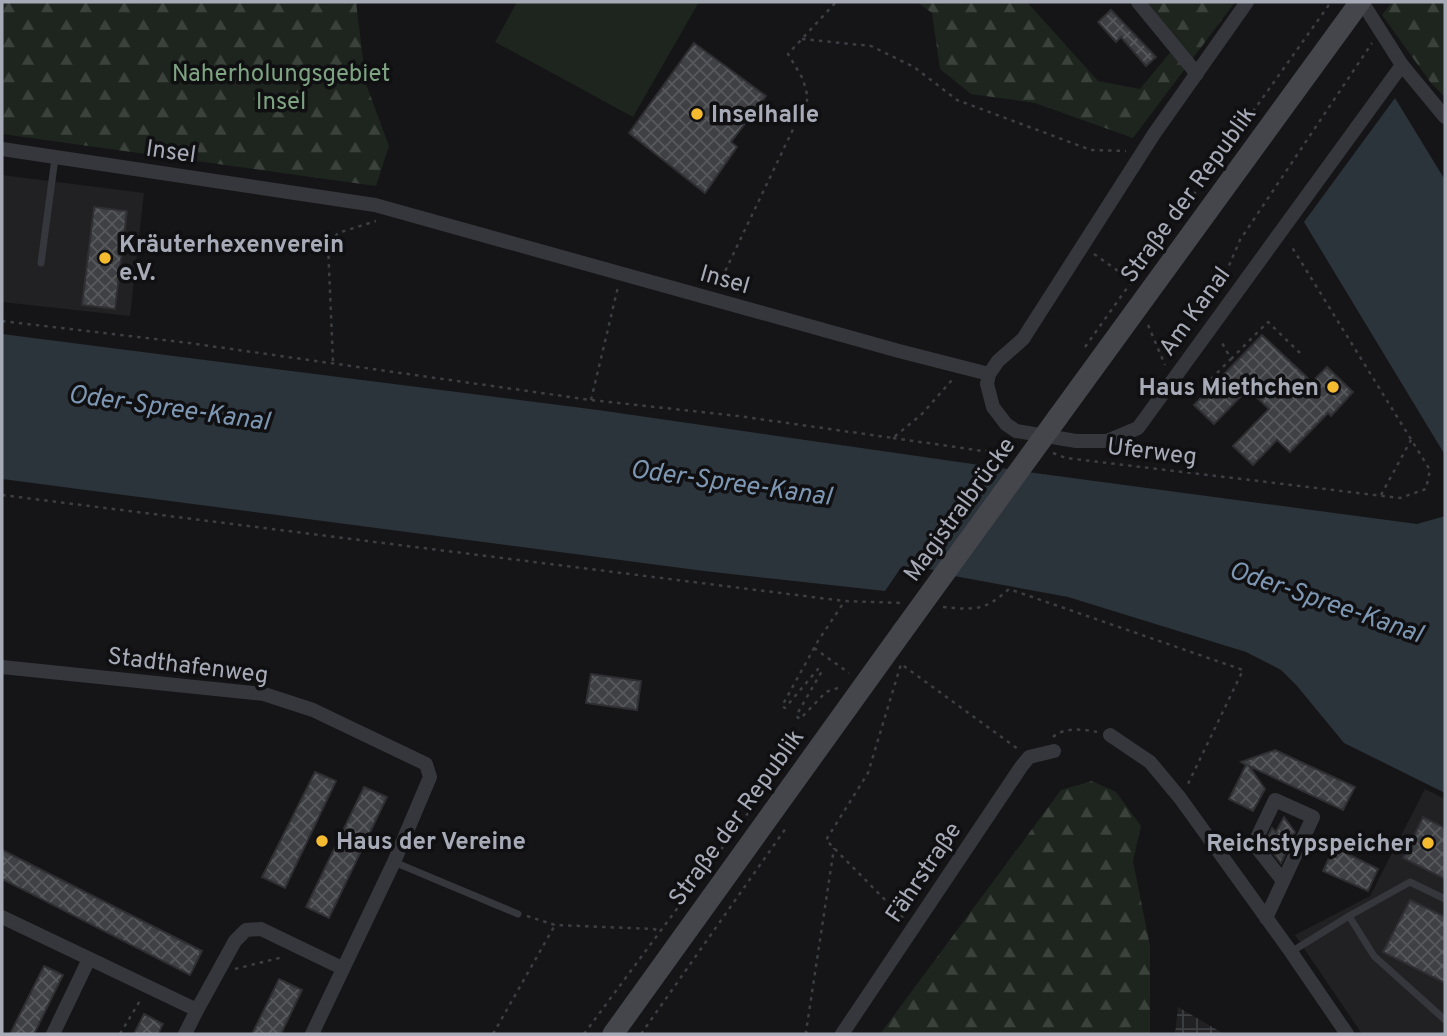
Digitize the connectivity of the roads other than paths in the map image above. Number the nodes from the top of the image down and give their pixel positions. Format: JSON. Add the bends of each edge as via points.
{"nodes":[{"id":1,"x":1138,"y":2,"type":"edge"},
{"id":2,"x":1247,"y":2,"type":"edge"},
{"id":3,"x":1361,"y":2,"type":"edge"},
{"id":4,"x":1402,"y":65,"type":"junction"},
{"id":5,"x":1197,"y":74,"type":"junction"},
{"id":6,"x":1445,"y":117,"type":"edge"},
{"id":7,"x":2,"y":149,"type":"edge"},
{"id":8,"x":55,"y":157,"type":"junction"},
{"id":9,"x":41,"y":262,"type":"dead end"},
{"id":10,"x":989,"y":374,"type":"junction"},
{"id":11,"x":1058,"y":417,"type":"joint"},
{"id":12,"x":902,"y":632,"type":"joint"},
{"id":13,"x":2,"y":667,"type":"edge"},
{"id":14,"x":1111,"y":735,"type":"road end"},
{"id":15,"x":1054,"y":751,"type":"dead end"},
{"id":16,"x":394,"y":862,"type":"junction"},
{"id":17,"x":1283,"y":880,"type":"junction"},
{"id":18,"x":1445,"y":899,"type":"edge"},
{"id":19,"x":518,"y":914,"type":"road end"},
{"id":20,"x":1349,"y":916,"type":"junction"},
{"id":21,"x":2,"y":917,"type":"edge"},
{"id":22,"x":1266,"y":918,"type":"junction"},
{"id":23,"x":1291,"y":952,"type":"junction"},
{"id":24,"x":89,"y":959,"type":"junction"},
{"id":25,"x":342,"y":968,"type":"junction"},
{"id":26,"x":197,"y":1010,"type":"junction"},
{"id":27,"x":1445,"y":1020,"type":"edge"},
{"id":28,"x":53,"y":1034,"type":"edge"},
{"id":29,"x":186,"y":1034,"type":"edge"},
{"id":30,"x":312,"y":1034,"type":"edge"},
{"id":31,"x":613,"y":1034,"type":"edge"},
{"id":32,"x":842,"y":1034,"type":"edge"},
{"id":33,"x":1347,"y":1034,"type":"edge"}],
"edges":[{"from":1,"to":5,"type":"street"},
{"from":2,"to":5,"type":"street"},
{"from":3,"to":4,"type":"street"},
{"from":3,"to":11,"type":"main road","name":"Straße der Republik"},
{"from":4,"to":6,"type":"street"},
{"from":4,"to":10,"type":"street","name":"Am Kanal","via":[[1138,428],[1107,441],[1016,431],[993,407]]},
{"from":5,"to":10,"type":"street","via":[[1023,339]]},
{"from":7,"to":8,"type":"street","name":"Insel"},
{"from":8,"to":9,"type":"lane"},
{"from":8,"to":10,"type":"street","name":"Insel","via":[[375,205]]},
{"from":11,"to":12,"type":"main road","name":"Magistralbrücke","bridge":true},
{"from":12,"to":31,"type":"main road","name":"Straße der Republik"},
{"from":13,"to":16,"type":"street","name":"Stadthafenweg","via":[[264,694],[313,710],[426,764],[430,777]]},
{"from":14,"to":22,"type":"street","via":[[1150,762]]},
{"from":15,"to":32,"type":"street","name":"Fährstraße","via":[[1029,757]]},
{"from":16,"to":19,"type":"lane"},
{"from":16,"to":25,"type":"street","name":"Stadthafenweg"},
{"from":17,"to":17,"type":"street","via":[[1313,817],[1275,800],[1254,844]]},
{"from":17,"to":22,"type":"street"},
{"from":18,"to":20,"type":"lane","via":[[1410,882]]},
{"from":20,"to":23,"type":"lane"},
{"from":20,"to":27,"type":"lane","via":[[1374,956]]},
{"from":21,"to":24,"type":"street"},
{"from":22,"to":23,"type":"street"},
{"from":23,"to":33,"type":"street"},
{"from":24,"to":26,"type":"street"},
{"from":24,"to":28,"type":"street"},
{"from":25,"to":26,"type":"street","via":[[261,929],[246,930],[235,941]]},
{"from":25,"to":30,"type":"street","name":"Stadthafenweg"},
{"from":26,"to":29,"type":"street"}]}
